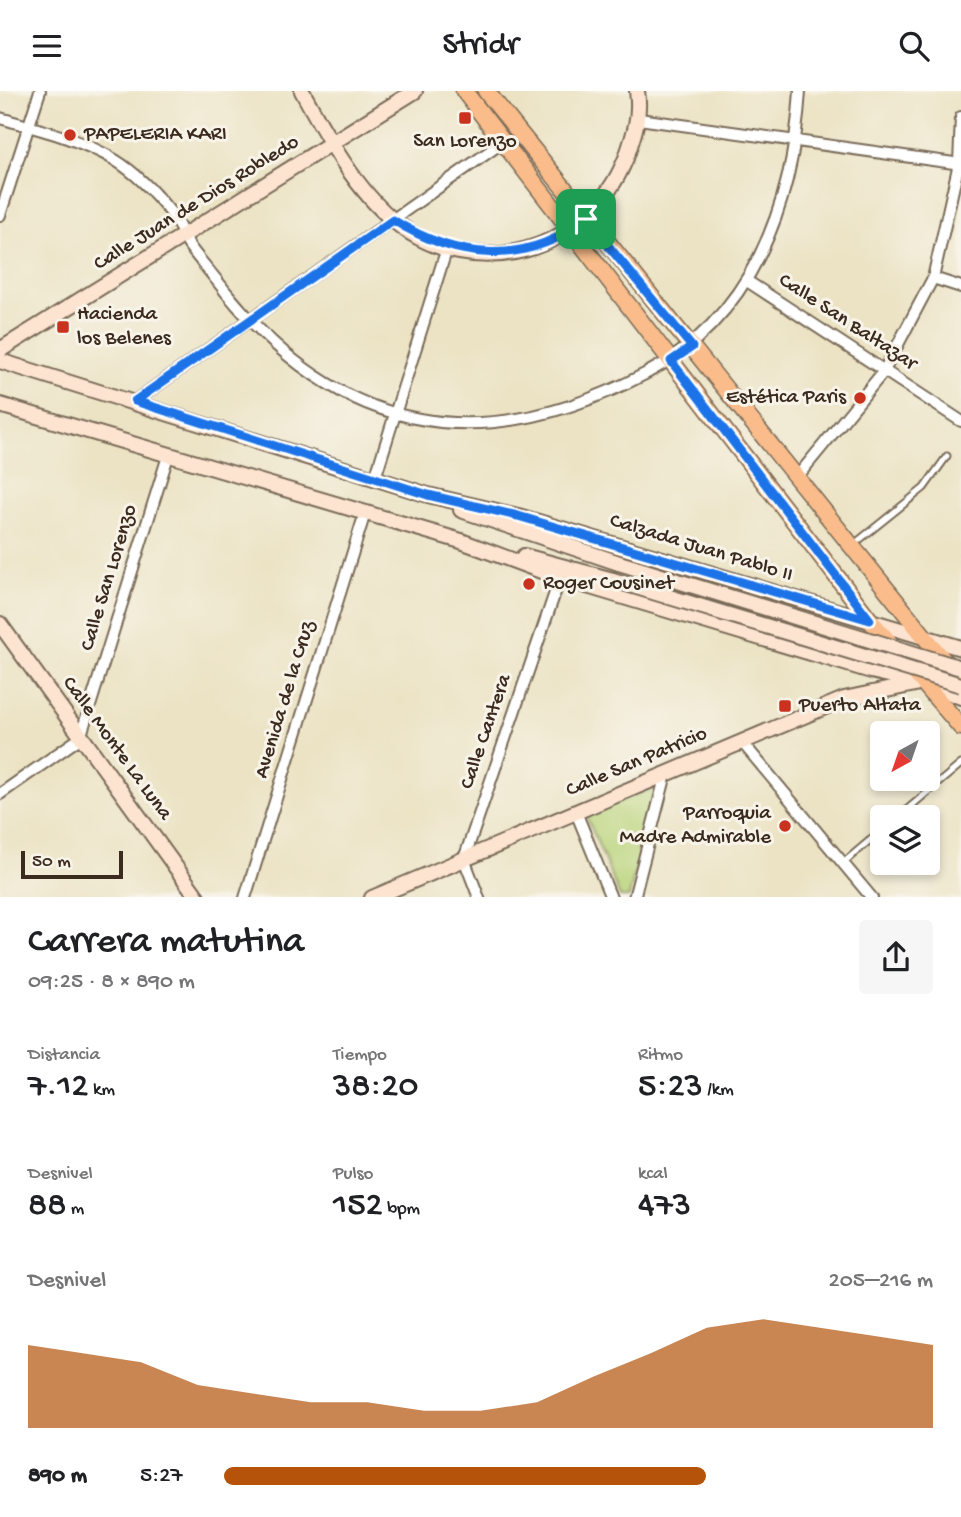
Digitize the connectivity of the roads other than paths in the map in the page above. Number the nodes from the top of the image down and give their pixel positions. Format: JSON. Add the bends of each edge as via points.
{"nodes":[{"id":1,"x":40,"y":91,"type":"edge"},
{"id":2,"x":302,"y":91,"type":"edge"},
{"id":3,"x":415,"y":91,"type":"edge"},
{"id":4,"x":464,"y":91,"type":"edge"},
{"id":5,"x":486,"y":91,"type":"edge"},
{"id":6,"x":637,"y":91,"type":"edge"},
{"id":7,"x":800,"y":91,"type":"edge"},
{"id":8,"x":961,"y":117,"type":"edge"},
{"id":9,"x":0,"y":118,"type":"edge"},
{"id":10,"x":639,"y":119,"type":"junction"},
{"id":11,"x":30,"y":126,"type":"junction"},
{"id":12,"x":797,"y":141,"type":"junction"},
{"id":13,"x":502,"y":142,"type":"junction"},
{"id":14,"x":333,"y":145,"type":"junction"},
{"id":15,"x":960,"y":164,"type":"edge"},
{"id":16,"x":0,"y":215,"type":"edge"},
{"id":17,"x":586,"y":219,"type":"junction"},
{"id":18,"x":393,"y":220,"type":"junction"},
{"id":19,"x":571,"y":231,"type":"junction"},
{"id":20,"x":184,"y":236,"type":"junction"},
{"id":21,"x":447,"y":248,"type":"junction"},
{"id":22,"x":933,"y":278,"type":"junction"},
{"id":23,"x":747,"y":281,"type":"junction"},
{"id":24,"x":961,"y":287,"type":"edge"},
{"id":25,"x":251,"y":322,"type":"junction"},
{"id":26,"x":3,"y":345,"type":"edge"},
{"id":27,"x":692,"y":347,"type":"junction"},
{"id":28,"x":0,"y":361,"type":"edge"},
{"id":29,"x":671,"y":361,"type":"junction"},
{"id":30,"x":884,"y":371,"type":"junction"},
{"id":31,"x":135,"y":401,"type":"junction"},
{"id":32,"x":0,"y":405,"type":"edge"},
{"id":33,"x":393,"y":413,"type":"junction"},
{"id":34,"x":961,"y":421,"type":"edge"},
{"id":35,"x":168,"y":456,"type":"junction"},
{"id":36,"x":947,"y":456,"type":"dead end"},
{"id":37,"x":797,"y":477,"type":"junction"},
{"id":38,"x":375,"y":478,"type":"junction"},
{"id":39,"x":428,"y":495,"type":"junction"},
{"id":40,"x":365,"y":513,"type":"junction"},
{"id":41,"x":461,"y":541,"type":"junction"},
{"id":42,"x":853,"y":545,"type":"junction"},
{"id":43,"x":560,"y":578,"type":"junction"},
{"id":44,"x":826,"y":608,"type":"junction"},
{"id":45,"x":870,"y":620,"type":"junction"},
{"id":46,"x":0,"y":624,"type":"edge"},
{"id":47,"x":928,"y":638,"type":"junction"},
{"id":48,"x":961,"y":648,"type":"edge"},
{"id":49,"x":812,"y":652,"type":"junction"},
{"id":50,"x":961,"y":668,"type":"edge"},
{"id":51,"x":924,"y":683,"type":"junction"},
{"id":52,"x":961,"y":683,"type":"edge"},
{"id":53,"x":961,"y":697,"type":"edge"},
{"id":54,"x":961,"y":727,"type":"edge"},
{"id":55,"x":80,"y":738,"type":"junction"},
{"id":56,"x":742,"y":742,"type":"junction"},
{"id":57,"x":961,"y":764,"type":"edge"},
{"id":58,"x":666,"y":774,"type":"junction"},
{"id":59,"x":0,"y":794,"type":"edge"},
{"id":60,"x":912,"y":805,"type":"edge"},
{"id":61,"x":576,"y":812,"type":"junction"},
{"id":62,"x":870,"y":840,"type":"edge"},
{"id":63,"x":464,"y":859,"type":"junction"},
{"id":64,"x":843,"y":863,"type":"junction"},
{"id":65,"x":197,"y":897,"type":"edge"},
{"id":66,"x":245,"y":897,"type":"edge"},
{"id":67,"x":374,"y":897,"type":"edge"},
{"id":68,"x":479,"y":897,"type":"edge"},
{"id":69,"x":611,"y":897,"type":"edge"},
{"id":70,"x":634,"y":897,"type":"edge"},
{"id":71,"x":871,"y":897,"type":"edge"}],
"edges":[{"from":1,"to":11,"type":"street"},
{"from":2,"to":14,"type":"street"},
{"from":3,"to":14,"type":"street","name":"Calle Juan de Dios Robledo"},
{"from":4,"to":13,"type":"main road"},
{"from":5,"to":17,"type":"main road"},
{"from":6,"to":10,"type":"street"},
{"from":7,"to":12,"type":"street"},
{"from":8,"to":15,"type":"street"},
{"from":9,"to":11,"type":"street"},
{"from":10,"to":12,"type":"street"},
{"from":10,"to":17,"type":"street","via":[[620,171]]},
{"from":11,"to":16,"type":"street"},
{"from":11,"to":20,"type":"street","via":[[115,160],[147,186],[173,215]]},
{"from":12,"to":15,"type":"street"},
{"from":12,"to":23,"type":"street","via":[[777,217]]},
{"from":13,"to":18,"type":"street"},
{"from":13,"to":19,"type":"main road"},
{"from":14,"to":18,"type":"street"},
{"from":14,"to":20,"type":"street","name":"Calle Juan de Dios Robledo"},
{"from":15,"to":22,"type":"street"},
{"from":17,"to":19,"type":"street"},
{"from":17,"to":27,"type":"main road"},
{"from":18,"to":21,"type":"street"},
{"from":18,"to":25,"type":"street"},
{"from":19,"to":21,"type":"street","via":[[515,252]]},
{"from":19,"to":29,"type":"main road"},
{"from":20,"to":25,"type":"street"},
{"from":20,"to":26,"type":"street","name":"Calle Juan de Dios Robledo"},
{"from":21,"to":33,"type":"street"},
{"from":22,"to":24,"type":"street"},
{"from":22,"to":30,"type":"street"},
{"from":23,"to":27,"type":"street"},
{"from":23,"to":30,"type":"street","name":"Calle San Baltazar"},
{"from":25,"to":31,"type":"street"},
{"from":25,"to":33,"type":"street","via":[[312,374]]},
{"from":27,"to":29,"type":"street"},
{"from":27,"to":37,"type":"main road"},
{"from":28,"to":31,"type":"street","name":"Calzada Juan Pablo II"},
{"from":29,"to":33,"type":"street","via":[[610,393],[550,415],[473,425]]},
{"from":29,"to":45,"type":"main road"},
{"from":30,"to":34,"type":"street","name":"Calle San Baltazar"},
{"from":30,"to":37,"type":"street"},
{"from":31,"to":38,"type":"street","name":"Calzada Juan Pablo II"},
{"from":32,"to":35,"type":"street"},
{"from":33,"to":38,"type":"street"},
{"from":35,"to":40,"type":"street"},
{"from":35,"to":55,"type":"street","name":"Calle San Lorenzo"},
{"from":36,"to":42,"type":"lane","via":[[924,488]]},
{"from":37,"to":42,"type":"main road"},
{"from":38,"to":39,"type":"street","name":"Calzada Juan Pablo II"},
{"from":39,"to":44,"type":"street","name":"Calzada Juan Pablo II","via":[[518,516]]},
{"from":39,"to":50,"type":"street","name":"Calzada Juan Pablo II","bridge":true,"via":[[467,513],[619,563]]},
{"from":40,"to":41,"type":"street"},
{"from":40,"to":66,"type":"street","name":"Avenida de la Cruz"},
{"from":41,"to":43,"type":"street"},
{"from":41,"to":52,"type":"street","bridge":true,"via":[[613,580]]},
{"from":42,"to":47,"type":"main road"},
{"from":43,"to":49,"type":"street"},
{"from":43,"to":63,"type":"street","name":"Calle Cantera"},
{"from":44,"to":45,"type":"street","name":"Calzada Juan Pablo II"},
{"from":44,"to":49,"type":"street","via":[[831,634]]},
{"from":45,"to":47,"type":"street","name":"Calzada Juan Pablo II"},
{"from":45,"to":51,"type":"main road"},
{"from":46,"to":55,"type":"street","name":"Calle Monte La Luna"},
{"from":47,"to":48,"type":"street","name":"Calzada Juan Pablo II"},
{"from":47,"to":52,"type":"main road"},
{"from":49,"to":51,"type":"street"},
{"from":51,"to":53,"type":"street"},
{"from":51,"to":54,"type":"main road"},
{"from":51,"to":56,"type":"street","name":"Calle San Patricio","via":[[860,694]]},
{"from":55,"to":59,"type":"street"},
{"from":55,"to":65,"type":"street","name":"Calle Monte La Luna"},
{"from":56,"to":58,"type":"street","name":"Calle San Patricio"},
{"from":56,"to":64,"type":"street"},
{"from":57,"to":60,"type":"lane"},
{"from":58,"to":61,"type":"street","name":"Calle San Patricio"},
{"from":58,"to":70,"type":"street"},
{"from":61,"to":63,"type":"street","name":"Calle San Patricio"},
{"from":61,"to":69,"type":"street"},
{"from":62,"to":64,"type":"lane"},
{"from":63,"to":67,"type":"street","name":"Calle San Patricio"},
{"from":63,"to":68,"type":"street"},
{"from":64,"to":71,"type":"street"}]}
